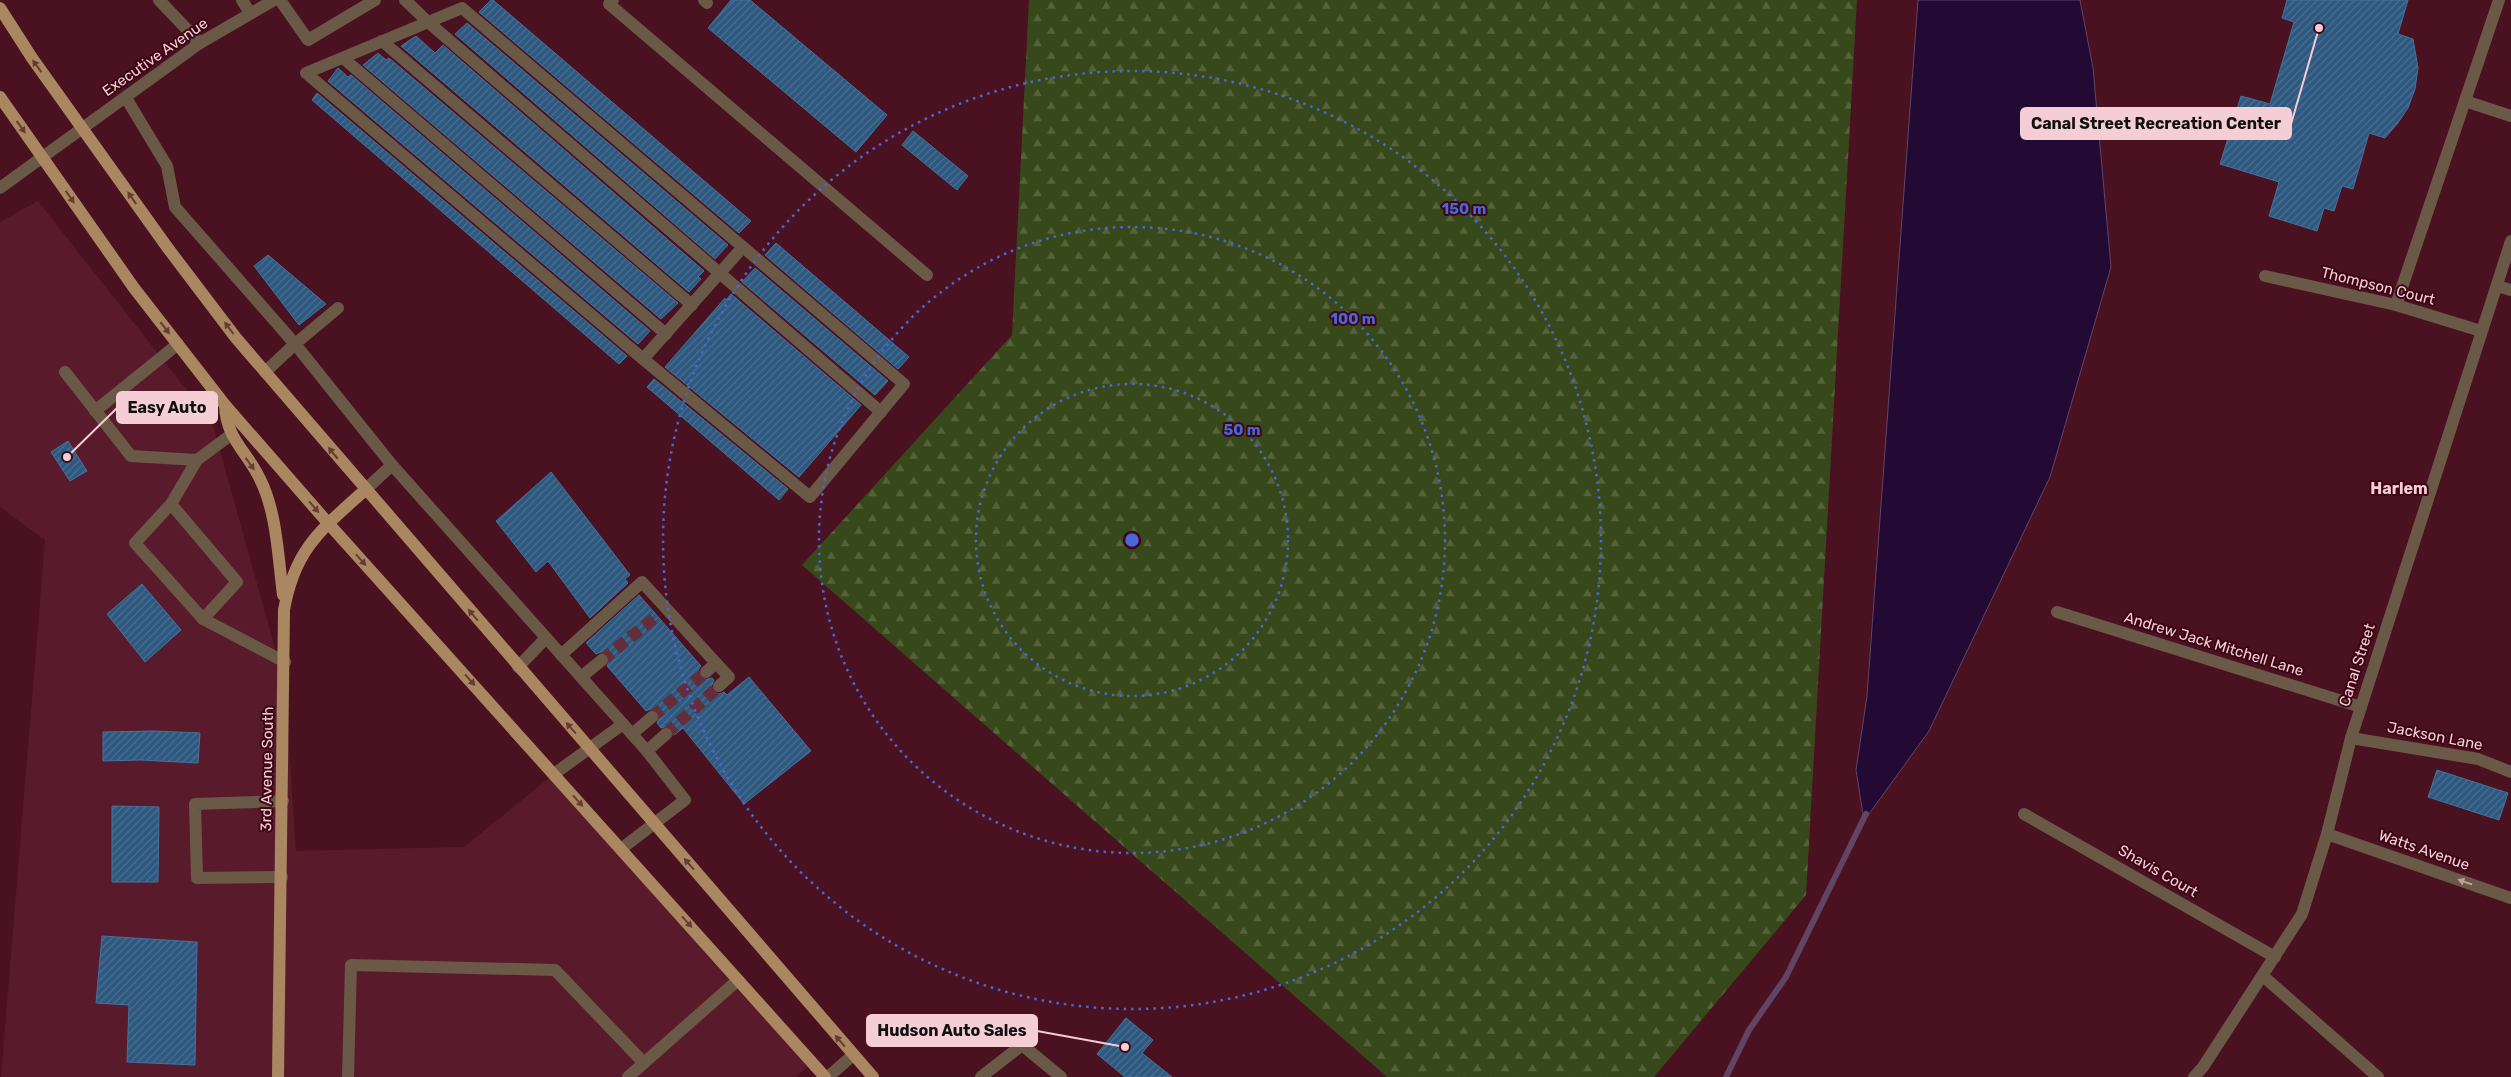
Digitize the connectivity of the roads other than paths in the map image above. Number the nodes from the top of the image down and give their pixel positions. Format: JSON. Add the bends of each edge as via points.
{"nodes":[{"id":1,"x":159,"y":0,"type":"edge"},
{"id":2,"x":242,"y":0,"type":"edge"},
{"id":3,"x":274,"y":0,"type":"edge"},
{"id":4,"x":280,"y":0,"type":"edge"},
{"id":5,"x":375,"y":0,"type":"edge"},
{"id":6,"x":405,"y":0,"type":"edge"},
{"id":7,"x":613,"y":0,"type":"edge"},
{"id":8,"x":2499,"y":0,"type":"edge"},
{"id":9,"x":0,"y":8,"type":"edge"},
{"id":10,"x":250,"y":14,"type":"junction"},
{"id":11,"x":428,"y":22,"type":"junction"},
{"id":12,"x":382,"y":41,"type":"junction"},
{"id":13,"x":200,"y":43,"type":"junction"},
{"id":14,"x":343,"y":58,"type":"junction"},
{"id":15,"x":0,"y":97,"type":"edge"},
{"id":16,"x":126,"y":98,"type":"junction"},
{"id":17,"x":2465,"y":101,"type":"junction"},
{"id":18,"x":2511,"y":116,"type":"edge"},
{"id":19,"x":83,"y":128,"type":"junction"},
{"id":20,"x":42,"y":157,"type":"junction"},
{"id":21,"x":0,"y":188,"type":"edge"},
{"id":22,"x":2511,"y":241,"type":"edge"},
{"id":23,"x":743,"y":247,"type":"junction"},
{"id":24,"x":720,"y":274,"type":"junction"},
{"id":25,"x":927,"y":275,"type":"dead end"},
{"id":26,"x":2265,"y":276,"type":"dead end"},
{"id":27,"x":2498,"y":286,"type":"junction"},
{"id":28,"x":2511,"y":290,"type":"edge"},
{"id":29,"x":692,"y":305,"type":"junction"},
{"id":30,"x":2396,"y":305,"type":"junction"},
{"id":31,"x":338,"y":308,"type":"dead end"},
{"id":32,"x":2481,"y":331,"type":"junction"},
{"id":33,"x":666,"y":334,"type":"junction"},
{"id":34,"x":178,"y":344,"type":"junction"},
{"id":35,"x":295,"y":344,"type":"junction"},
{"id":36,"x":644,"y":359,"type":"junction"},
{"id":37,"x":65,"y":372,"type":"dead end"},
{"id":38,"x":265,"y":372,"type":"junction"},
{"id":39,"x":225,"y":404,"type":"junction"},
{"id":40,"x":95,"y":411,"type":"junction"},
{"id":41,"x":881,"y":412,"type":"junction"},
{"id":42,"x":232,"y":434,"type":"junction"},
{"id":43,"x":197,"y":460,"type":"junction"},
{"id":44,"x":392,"y":465,"type":"junction"},
{"id":45,"x":365,"y":490,"type":"junction"},
{"id":46,"x":171,"y":504,"type":"junction"},
{"id":47,"x":328,"y":523,"type":"junction"},
{"id":48,"x":284,"y":610,"type":"junction"},
{"id":49,"x":2057,"y":612,"type":"dead end"},
{"id":50,"x":203,"y":619,"type":"junction"},
{"id":51,"x":546,"y":638,"type":"junction"},
{"id":52,"x":561,"y":654,"type":"junction"},
{"id":53,"x":602,"y":660,"type":"tunnel mouth"},
{"id":54,"x":285,"y":662,"type":"junction"},
{"id":55,"x":518,"y":667,"type":"junction"},
{"id":56,"x":581,"y":677,"type":"junction"},
{"id":57,"x":718,"y":686,"type":"tunnel mouth"},
{"id":58,"x":2361,"y":707,"type":"junction"},
{"id":59,"x":652,"y":717,"type":"tunnel mouth"},
{"id":60,"x":623,"y":724,"type":"junction"},
{"id":61,"x":632,"y":734,"type":"junction"},
{"id":62,"x":666,"y":734,"type":"tunnel mouth"},
{"id":63,"x":2351,"y":738,"type":"junction"},
{"id":64,"x":589,"y":747,"type":"junction"},
{"id":65,"x":647,"y":752,"type":"junction"},
{"id":66,"x":2511,"y":772,"type":"edge"},
{"id":67,"x":554,"y":774,"type":"junction"},
{"id":68,"x":283,"y":801,"type":"junction"},
{"id":69,"x":2024,"y":814,"type":"dead end"},
{"id":70,"x":655,"y":825,"type":"junction"},
{"id":71,"x":2327,"y":834,"type":"junction"},
{"id":72,"x":621,"y":849,"type":"junction"},
{"id":73,"x":282,"y":877,"type":"junction"},
{"id":74,"x":2511,"y":898,"type":"edge"},
{"id":75,"x":2275,"y":956,"type":"junction"},
{"id":76,"x":2263,"y":976,"type":"junction"},
{"id":77,"x":738,"y":980,"type":"junction"},
{"id":78,"x":853,"y":1055,"type":"junction"},
{"id":79,"x":644,"y":1063,"type":"junction"},
{"id":80,"x":278,"y":1077,"type":"edge"},
{"id":81,"x":348,"y":1077,"type":"edge"},
{"id":82,"x":628,"y":1077,"type":"edge"},
{"id":83,"x":827,"y":1077,"type":"edge"},
{"id":84,"x":873,"y":1077,"type":"edge"},
{"id":85,"x":981,"y":1077,"type":"edge"},
{"id":86,"x":1060,"y":1077,"type":"edge"},
{"id":87,"x":2194,"y":1077,"type":"edge"},
{"id":88,"x":2378,"y":1077,"type":"edge"}],
"edges":[{"from":1,"to":13,"type":"street"},
{"from":2,"to":10,"type":"street"},
{"from":3,"to":10,"type":"street","name":"Executive Avenue"},
{"from":4,"to":5,"type":"street","via":[[308,40]]},
{"from":6,"to":11,"type":"street"},
{"from":7,"to":25,"type":"street","via":[[609,4]]},
{"from":8,"to":17,"type":"street"},
{"from":19,"to":9,"type":"main road","one_way":true},
{"from":10,"to":13,"type":"street","name":"Executive Avenue"},
{"from":11,"to":12,"type":"street"},
{"from":11,"to":23,"type":"street","via":[[462,8]]},
{"from":11,"to":24,"type":"street"},
{"from":12,"to":14,"type":"street"},
{"from":12,"to":29,"type":"street"},
{"from":13,"to":16,"type":"street","name":"Executive Avenue"},
{"from":14,"to":33,"type":"street"},
{"from":14,"to":36,"type":"street","via":[[306,74]]},
{"from":15,"to":20,"type":"main road","one_way":true},
{"from":16,"to":19,"type":"street","name":"Executive Avenue"},
{"from":16,"to":35,"type":"street","via":[[167,166],[175,207]]},
{"from":17,"to":18,"type":"street"},
{"from":17,"to":30,"type":"street"},
{"from":19,"to":20,"type":"street","name":"Executive Avenue"},
{"from":38,"to":19,"type":"main road","one_way":true,"via":[[167,247]]},
{"from":20,"to":21,"type":"street","name":"Executive Avenue"},
{"from":20,"to":34,"type":"main road","one_way":true,"via":[[134,288]]},
{"from":22,"to":27,"type":"street","name":"Canal Street"},
{"from":23,"to":24,"type":"street"},
{"from":23,"to":41,"type":"street","via":[[904,384]]},
{"from":24,"to":29,"type":"street"},
{"from":24,"to":41,"type":"street"},
{"from":26,"to":30,"type":"street","name":"Thompson Court"},
{"from":27,"to":28,"type":"street"},
{"from":27,"to":32,"type":"street","name":"Canal Street"},
{"from":29,"to":33,"type":"street"},
{"from":30,"to":32,"type":"street","name":"Thompson Court"},
{"from":31,"to":35,"type":"street"},
{"from":32,"to":58,"type":"street","name":"Canal Street"},
{"from":33,"to":36,"type":"street"},
{"from":34,"to":39,"type":"main road"},
{"from":34,"to":40,"type":"street"},
{"from":35,"to":38,"type":"street"},
{"from":35,"to":44,"type":"street"},
{"from":36,"to":41,"type":"street","via":[[810,497]]},
{"from":37,"to":40,"type":"street"},
{"from":45,"to":38,"type":"main road","one_way":true},
{"from":39,"to":42,"type":"main road"},
{"from":39,"to":47,"type":"main road","one_way":true},
{"from":40,"to":43,"type":"street","via":[[131,456]]},
{"from":42,"to":43,"type":"street"},
{"from":42,"to":48,"type":"main road","one_way":true,"via":[[260,478],[267,497],[278,551]]},
{"from":43,"to":46,"type":"street"},
{"from":44,"to":45,"type":"street"},
{"from":44,"to":51,"type":"street"},
{"from":45,"to":47,"type":"main road","name":"3rd Avenue South"},
{"from":55,"to":45,"type":"main road","one_way":true},
{"from":46,"to":50,"type":"street","via":[[237,582]]},
{"from":46,"to":50,"type":"street","via":[[135,543]]},
{"from":47,"to":48,"type":"main road","name":"3rd Avenue South","via":[[306,548],[289,582]]},
{"from":47,"to":67,"type":"main road","one_way":true},
{"from":48,"to":54,"type":"main road","name":"3rd Avenue South"},
{"from":49,"to":58,"type":"street","name":"Andrew Jack Mitchell Lane"},
{"from":50,"to":54,"type":"street"},
{"from":51,"to":52,"type":"street"},
{"from":51,"to":55,"type":"street"},
{"from":52,"to":56,"type":"street"},
{"from":52,"to":57,"type":"street","via":[[642,582],[662,612],[711,667],[729,676]]},
{"from":53,"to":56,"type":"street"},
{"from":54,"to":68,"type":"main road","name":"3rd Avenue South"},
{"from":64,"to":55,"type":"main road","one_way":true},
{"from":56,"to":60,"type":"street"},
{"from":58,"to":63,"type":"street","name":"Canal Street"},
{"from":59,"to":61,"type":"street"},
{"from":60,"to":61,"type":"street"},
{"from":60,"to":64,"type":"street"},
{"from":61,"to":65,"type":"street"},
{"from":62,"to":65,"type":"street"},
{"from":63,"to":66,"type":"street","name":"Jackson Lane","via":[[2478,760]]},
{"from":63,"to":71,"type":"street","name":"Canal Street"},
{"from":64,"to":67,"type":"street"},
{"from":64,"to":70,"type":"main road"},
{"from":65,"to":70,"type":"street","via":[[685,800]]},
{"from":67,"to":72,"type":"main road","one_way":true},
{"from":68,"to":73,"type":"main road","name":"3rd Avenue South"},
{"from":68,"to":73,"type":"street","via":[[195,804],[197,878]]},
{"from":69,"to":75,"type":"street","name":"Shavis Court"},
{"from":70,"to":72,"type":"street"},
{"from":78,"to":70,"type":"main road","one_way":true},
{"from":74,"to":71,"type":"street","name":"Watts Avenue","one_way":true},
{"from":71,"to":75,"type":"street","name":"Canal Street","via":[[2302,914]]},
{"from":72,"to":77,"type":"main road","one_way":true},
{"from":73,"to":80,"type":"main road","name":"3rd Avenue South"},
{"from":75,"to":76,"type":"street","name":"Canal Street"},
{"from":76,"to":87,"type":"street","name":"Canal Street"},
{"from":76,"to":88,"type":"street"},
{"from":77,"to":79,"type":"street"},
{"from":77,"to":83,"type":"main road"},
{"from":78,"to":83,"type":"street"},
{"from":78,"to":84,"type":"main road"},
{"from":79,"to":81,"type":"street","via":[[555,970],[350,965]]},
{"from":79,"to":82,"type":"street"},
{"from":85,"to":86,"type":"street","via":[[1022,1045]]}]}
